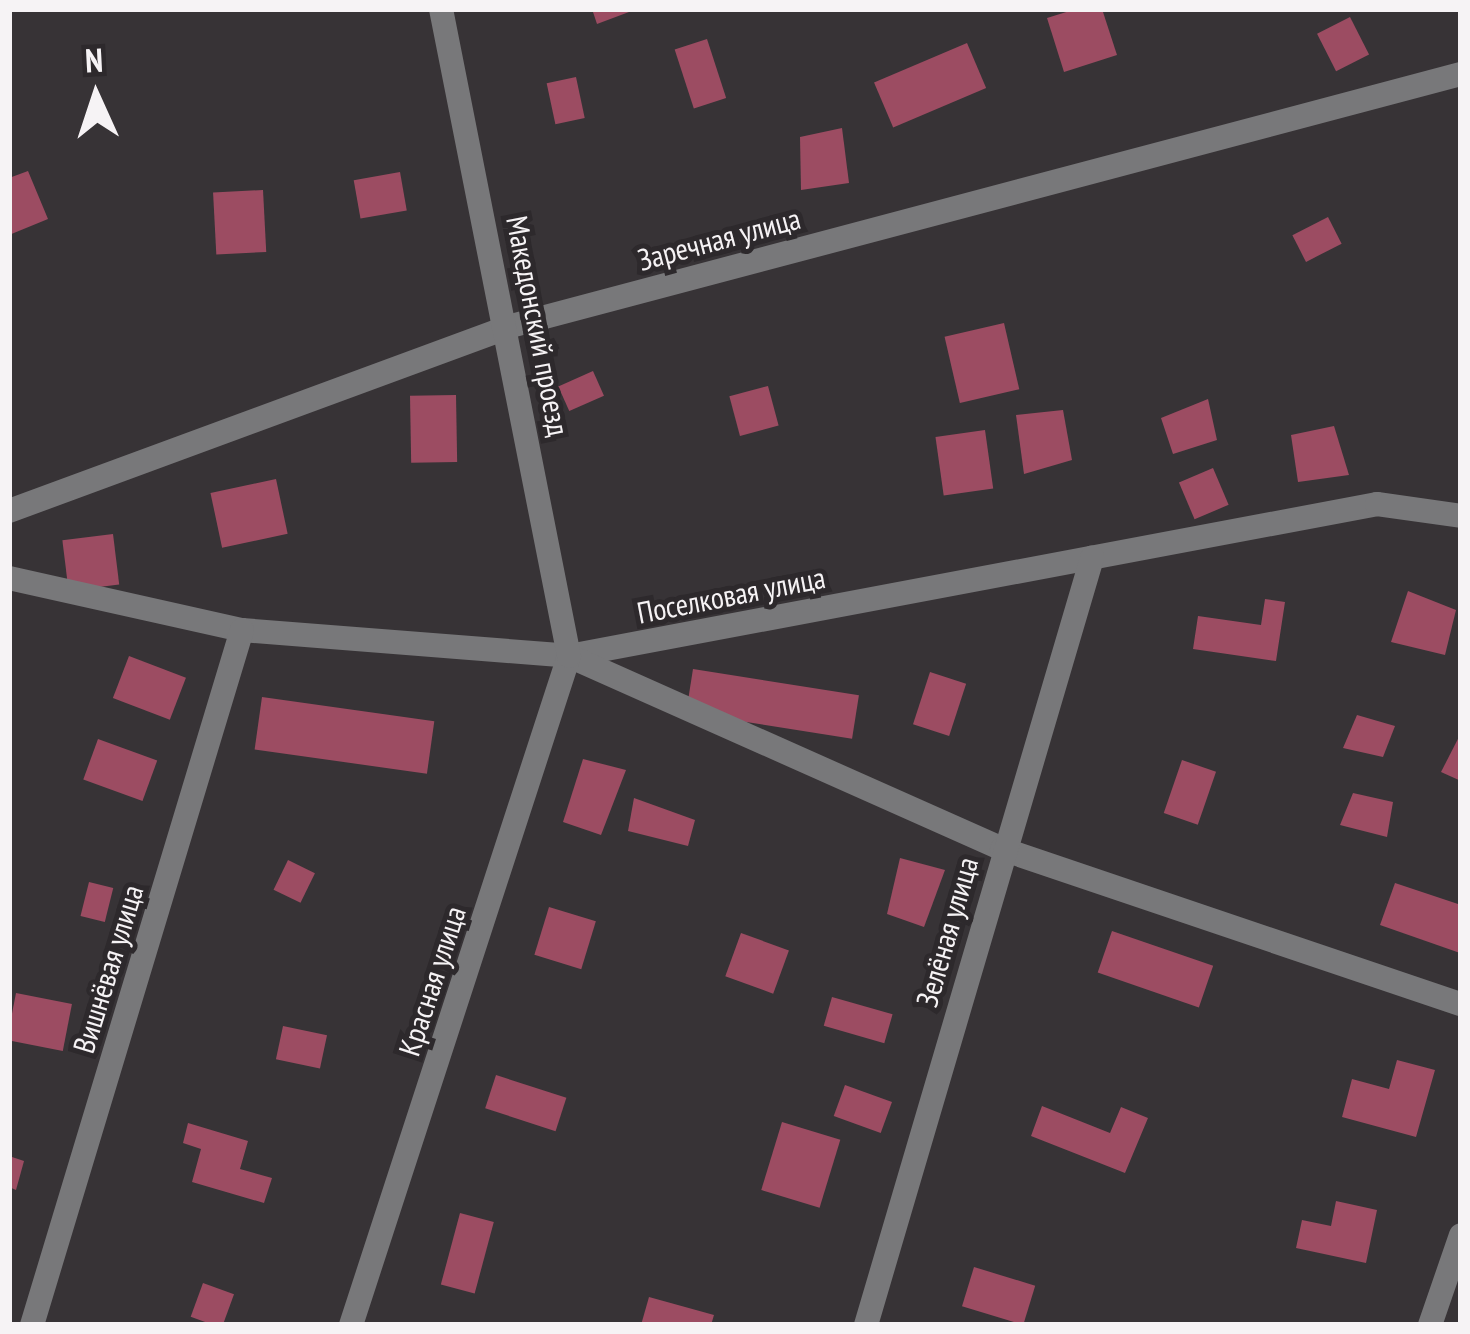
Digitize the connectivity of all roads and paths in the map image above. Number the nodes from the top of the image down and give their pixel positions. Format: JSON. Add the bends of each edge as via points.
{"nodes":[{"id":1,"x":441,"y":9,"type":"edge"},
{"id":2,"x":1461,"y":74,"type":"edge"},
{"id":3,"x":511,"y":326,"type":"junction"},
{"id":4,"x":9,"y":511,"type":"edge"},
{"id":5,"x":1461,"y":516,"type":"edge"},
{"id":6,"x":1092,"y":558,"type":"junction"},
{"id":7,"x":9,"y":578,"type":"edge"},
{"id":8,"x":242,"y":630,"type":"junction"},
{"id":9,"x":569,"y":656,"type":"junction"},
{"id":10,"x":1002,"y":850,"type":"junction"},
{"id":11,"x":1461,"y":1004,"type":"edge"},
{"id":12,"x":1461,"y":1235,"type":"edge"},
{"id":13,"x":32,"y":1325,"type":"edge"},
{"id":14,"x":351,"y":1325,"type":"edge"},
{"id":15,"x":866,"y":1325,"type":"edge"},
{"id":16,"x":1430,"y":1325,"type":"edge"}],
"edges":[{"from":1,"to":3,"type":"street","name":"Македонский проезд"},
{"from":2,"to":3,"type":"street","name":"Заречная улица"},
{"from":3,"to":4,"type":"street","name":"Заречная улица"},
{"from":3,"to":9,"type":"street","name":"Македонский проезд"},
{"from":5,"to":6,"type":"street","name":"Поселковая улица","via":[[1377,503]]},
{"from":6,"to":9,"type":"street","name":"Поселковая улица"},
{"from":6,"to":10,"type":"street","name":"Зелёная улица"},
{"from":7,"to":8,"type":"street","name":"Поселковая улица"},
{"from":8,"to":9,"type":"street","name":"Поселковая улица"},
{"from":8,"to":13,"type":"street","name":"Вишнёвая улица"},
{"from":9,"to":10,"type":"street"},
{"from":9,"to":14,"type":"street","name":"Красная улица"},
{"from":10,"to":11,"type":"street"},
{"from":10,"to":15,"type":"street","name":"Зелёная улица"},
{"from":12,"to":16,"type":"street"}]}
